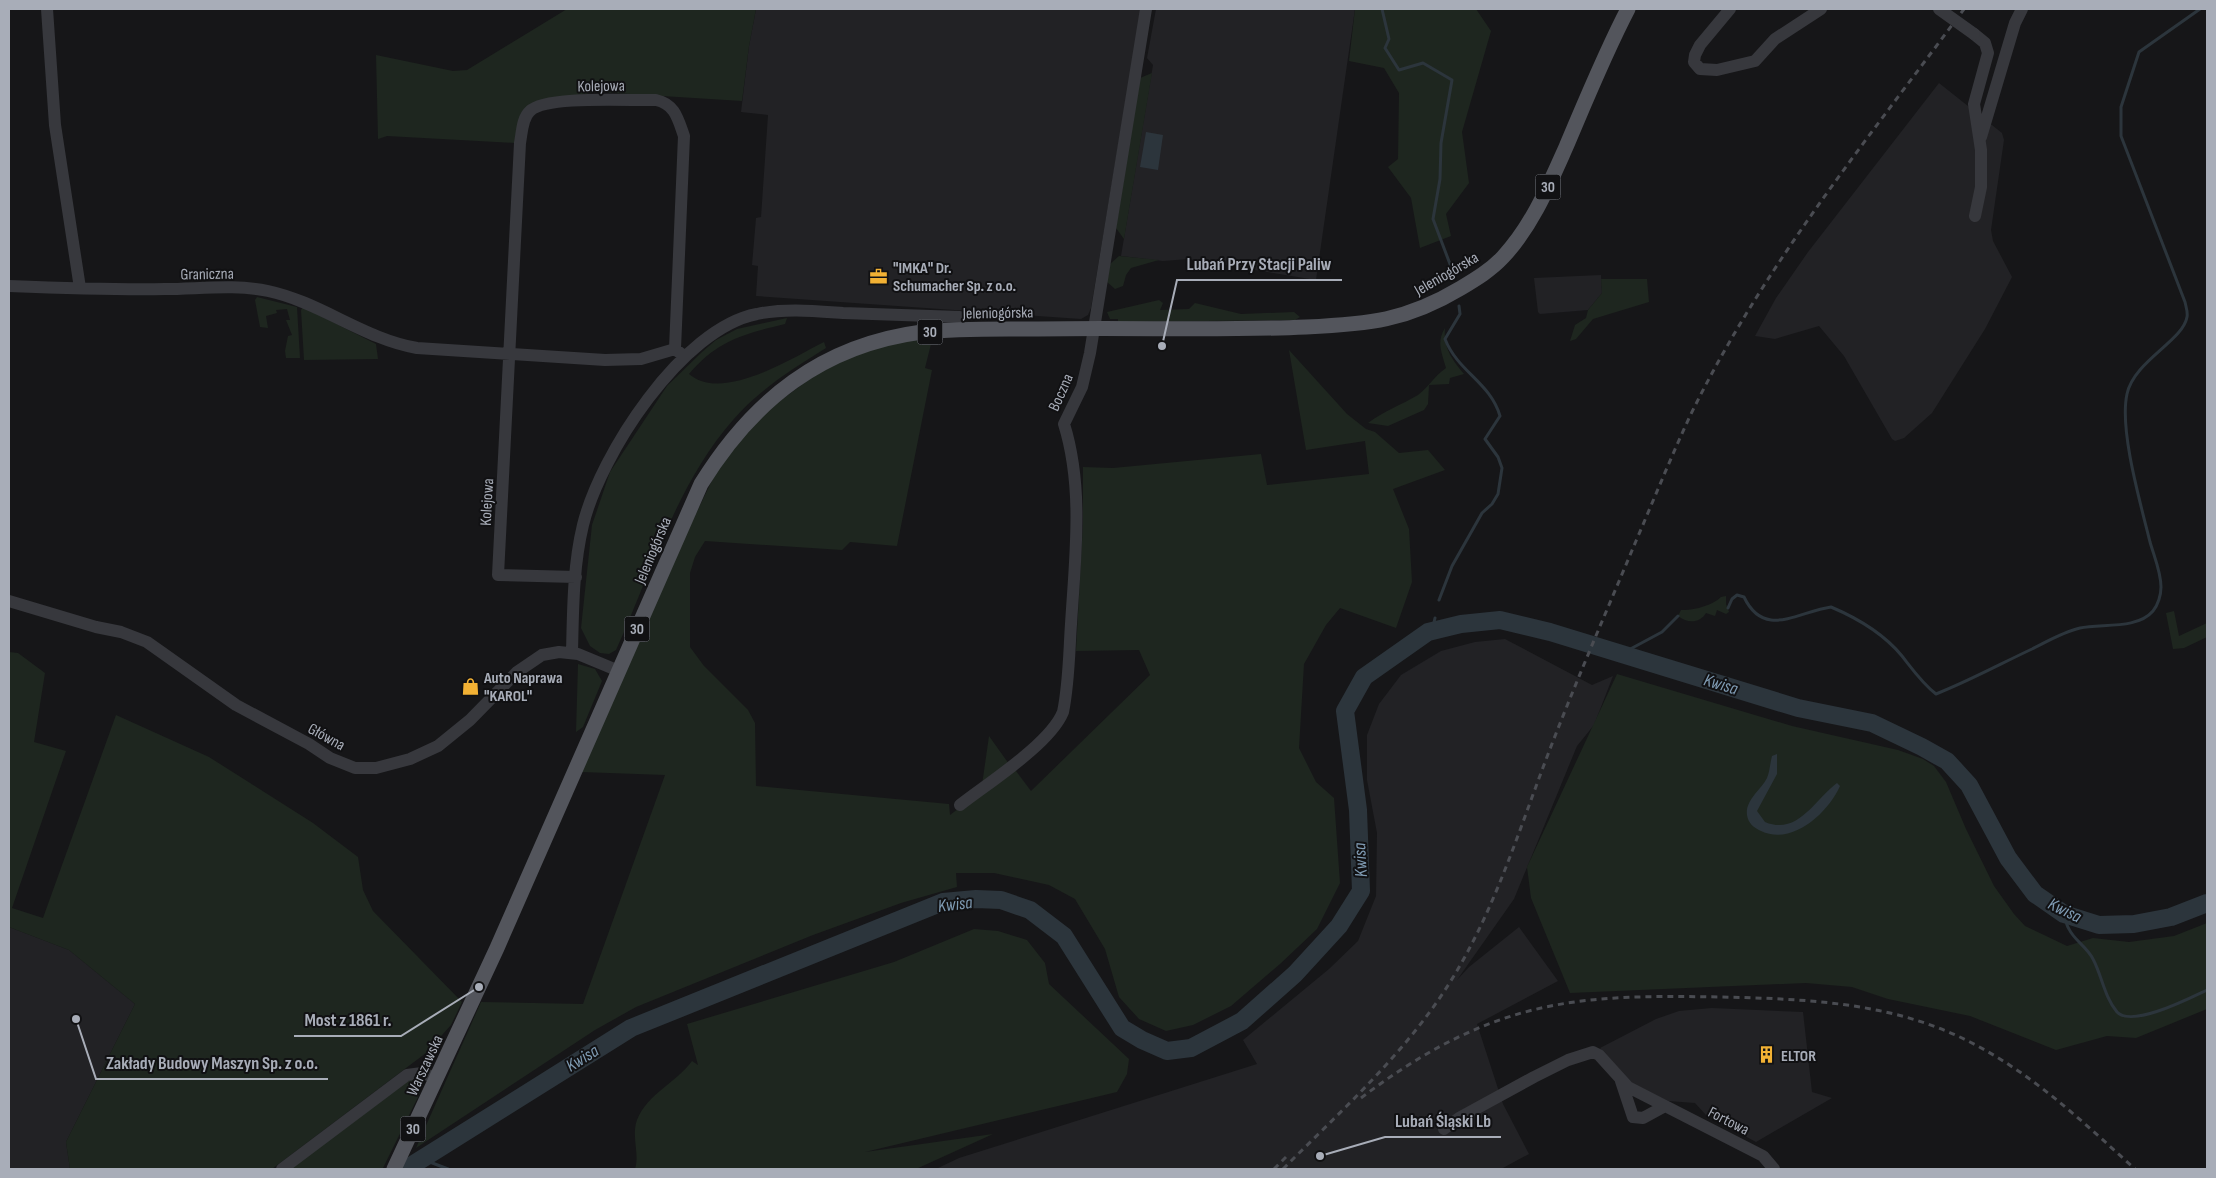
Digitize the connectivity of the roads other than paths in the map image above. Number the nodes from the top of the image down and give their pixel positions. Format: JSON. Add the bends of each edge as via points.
{"nodes":[{"id":1,"x":47,"y":9,"type":"edge"},
{"id":2,"x":1146,"y":9,"type":"edge"},
{"id":3,"x":1628,"y":9,"type":"edge"},
{"id":4,"x":1730,"y":9,"type":"edge"},
{"id":5,"x":1821,"y":9,"type":"edge"},
{"id":6,"x":1939,"y":9,"type":"edge"},
{"id":7,"x":2022,"y":9,"type":"edge"},
{"id":8,"x":1980,"y":142,"type":"junction"},
{"id":9,"x":1974,"y":216,"type":"dead end"},
{"id":10,"x":9,"y":286,"type":"edge"},
{"id":11,"x":80,"y":288,"type":"junction"},
{"id":12,"x":960,"y":317,"type":"dead end"},
{"id":13,"x":1095,"y":328,"type":"junction"},
{"id":14,"x":680,"y":353,"type":"junction"},
{"id":15,"x":510,"y":354,"type":"junction"},
{"id":16,"x":576,"y":577,"type":"junction"},
{"id":17,"x":9,"y":601,"type":"edge"},
{"id":18,"x":572,"y":652,"type":"junction"},
{"id":19,"x":619,"y":671,"type":"junction"},
{"id":20,"x":960,"y":805,"type":"dead end"},
{"id":21,"x":497,"y":948,"type":"joint"},
{"id":22,"x":1620,"y":1078,"type":"junction"},
{"id":23,"x":434,"y":1083,"type":"junction"},
{"id":24,"x":1665,"y":1106,"type":"junction"},
{"id":25,"x":1444,"y":1129,"type":"dead end"},
{"id":26,"x":282,"y":1169,"type":"edge"},
{"id":27,"x":394,"y":1169,"type":"edge"},
{"id":28,"x":1774,"y":1169,"type":"edge"}],
"edges":[{"from":1,"to":11,"type":"street","via":[[55,125]]},
{"from":2,"to":13,"type":"street","name":"Boczna"},
{"from":3,"to":13,"type":"main road","name":"Jeleniogórska","number":"30","via":[[1549,186],[1528,224],[1503,258],[1465,286],[1432,305],[1408,314],[1353,324],[1216,329]]},
{"from":4,"to":5,"type":"street","via":[[1700,45],[1695,55],[1695,64],[1700,69],[1706,71],[1755,61],[1775,39]]},
{"from":6,"to":8,"type":"street","bridge":true,"via":[[1985,43],[1988,52],[1974,104]]},
{"from":7,"to":8,"type":"street"},
{"from":8,"to":9,"type":"street","via":[[1981,187]]},
{"from":10,"to":11,"type":"street","name":"Graniczna"},
{"from":11,"to":15,"type":"street","name":"Graniczna","via":[[268,290],[301,301],[394,344]]},
{"from":12,"to":14,"type":"street","name":"Jeleniogórska","via":[[788,310],[757,313],[726,325]]},
{"from":13,"to":19,"type":"main road","name":"Jeleniogórska","number":"30","via":[[944,331],[892,338],[834,358],[777,393],[728,442],[701,484]]},
{"from":13,"to":20,"type":"street","name":"Boczna","via":[[1082,387],[1064,424],[1073,457],[1076,494],[1073,595],[1063,712],[1040,742]]},
{"from":14,"to":15,"type":"street","via":[[605,360]]},
{"from":14,"to":15,"type":"street","name":"Kolejowa","via":[[684,136],[673,107],[666,102],[578,101],[540,105],[530,110],[524,120],[520,144]]},
{"from":14,"to":16,"type":"street","name":"Jeleniogórska","via":[[602,473],[583,526]]},
{"from":15,"to":16,"type":"street","name":"Kolejowa","via":[[498,575]]},
{"from":16,"to":18,"type":"street","name":"Jeleniogórska"},
{"from":17,"to":18,"type":"street","name":"Główna","via":[[147,642],[236,705],[330,758],[355,768],[376,768],[427,753],[450,739],[530,661],[548,653]]},
{"from":18,"to":19,"type":"street","name":"Główna"},
{"from":19,"to":21,"type":"main road","name":"Jeleniogórska","number":"30"},
{"from":21,"to":23,"type":"main road","name":"Warszawska","number":"30"},
{"from":22,"to":24,"type":"street","name":"Fortowa","via":[[1628,1088]]},
{"from":22,"to":24,"type":"street","name":"Fortowa","via":[[1633,1117],[1643,1118]]},
{"from":22,"to":25,"type":"street","name":"Fortowa","via":[[1599,1055],[1593,1052],[1576,1056]]},
{"from":23,"to":26,"type":"street","via":[[422,1073],[407,1075]]},
{"from":23,"to":27,"type":"main road","name":"Warszawska","number":"30"},
{"from":24,"to":28,"type":"street","name":"Fortowa","via":[[1763,1156]]}]}
